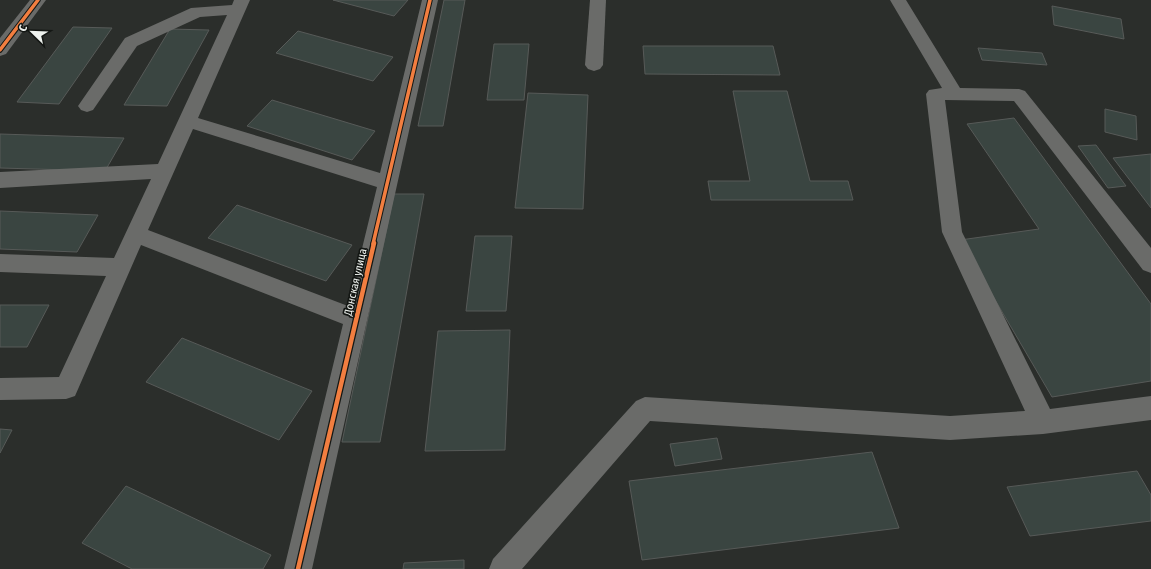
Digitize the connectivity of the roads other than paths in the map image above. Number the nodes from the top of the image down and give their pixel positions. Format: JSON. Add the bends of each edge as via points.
{"nodes":[{"id":1,"x":38,"y":0,"type":"edge"},
{"id":2,"x":430,"y":0,"type":"edge"},
{"id":3,"x":598,"y":0,"type":"edge"},
{"id":4,"x":898,"y":0,"type":"edge"},
{"id":5,"x":240,"y":5,"type":"edge"},
{"id":6,"x":3,"y":42,"type":"edge"},
{"id":7,"x":594,"y":65,"type":"dead end"},
{"id":8,"x":955,"y":94,"type":"junction"},
{"id":9,"x":87,"y":106,"type":"dead end"},
{"id":10,"x":187,"y":121,"type":"junction"},
{"id":11,"x":164,"y":171,"type":"junction"},
{"id":12,"x":0,"y":180,"type":"edge"},
{"id":13,"x":388,"y":183,"type":"junction"},
{"id":14,"x":136,"y":234,"type":"junction"},
{"id":15,"x":0,"y":263,"type":"edge"},
{"id":16,"x":1151,"y":264,"type":"edge"},
{"id":17,"x":121,"y":267,"type":"junction"},
{"id":18,"x":356,"y":319,"type":"junction"},
{"id":19,"x":0,"y":389,"type":"edge"},
{"id":20,"x":1151,"y":408,"type":"edge"},
{"id":21,"x":1043,"y":422,"type":"junction"},
{"id":22,"x":298,"y":569,"type":"edge"},
{"id":23,"x":503,"y":569,"type":"edge"}],
"edges":[{"from":1,"to":6,"type":"street"},
{"from":2,"to":13,"type":"street","name":"Донская улица"},
{"from":3,"to":7,"type":"street"},
{"from":4,"to":8,"type":"street"},
{"from":5,"to":9,"type":"street","via":[[197,12],[131,42]]},
{"from":5,"to":10,"type":"street"},
{"from":8,"to":16,"type":"street","via":[[1019,95]]},
{"from":8,"to":21,"type":"street","via":[[934,94],[952,232]]},
{"from":10,"to":11,"type":"street"},
{"from":10,"to":13,"type":"street"},
{"from":11,"to":12,"type":"street"},
{"from":11,"to":14,"type":"street"},
{"from":13,"to":18,"type":"street","name":"Донская улица"},
{"from":14,"to":17,"type":"street"},
{"from":14,"to":18,"type":"street"},
{"from":15,"to":17,"type":"street"},
{"from":17,"to":19,"type":"street","via":[[66,388]]},
{"from":18,"to":22,"type":"street","name":"Донская улица"},
{"from":20,"to":21,"type":"street"},
{"from":21,"to":23,"type":"street","via":[[950,428],[645,409]]}]}
